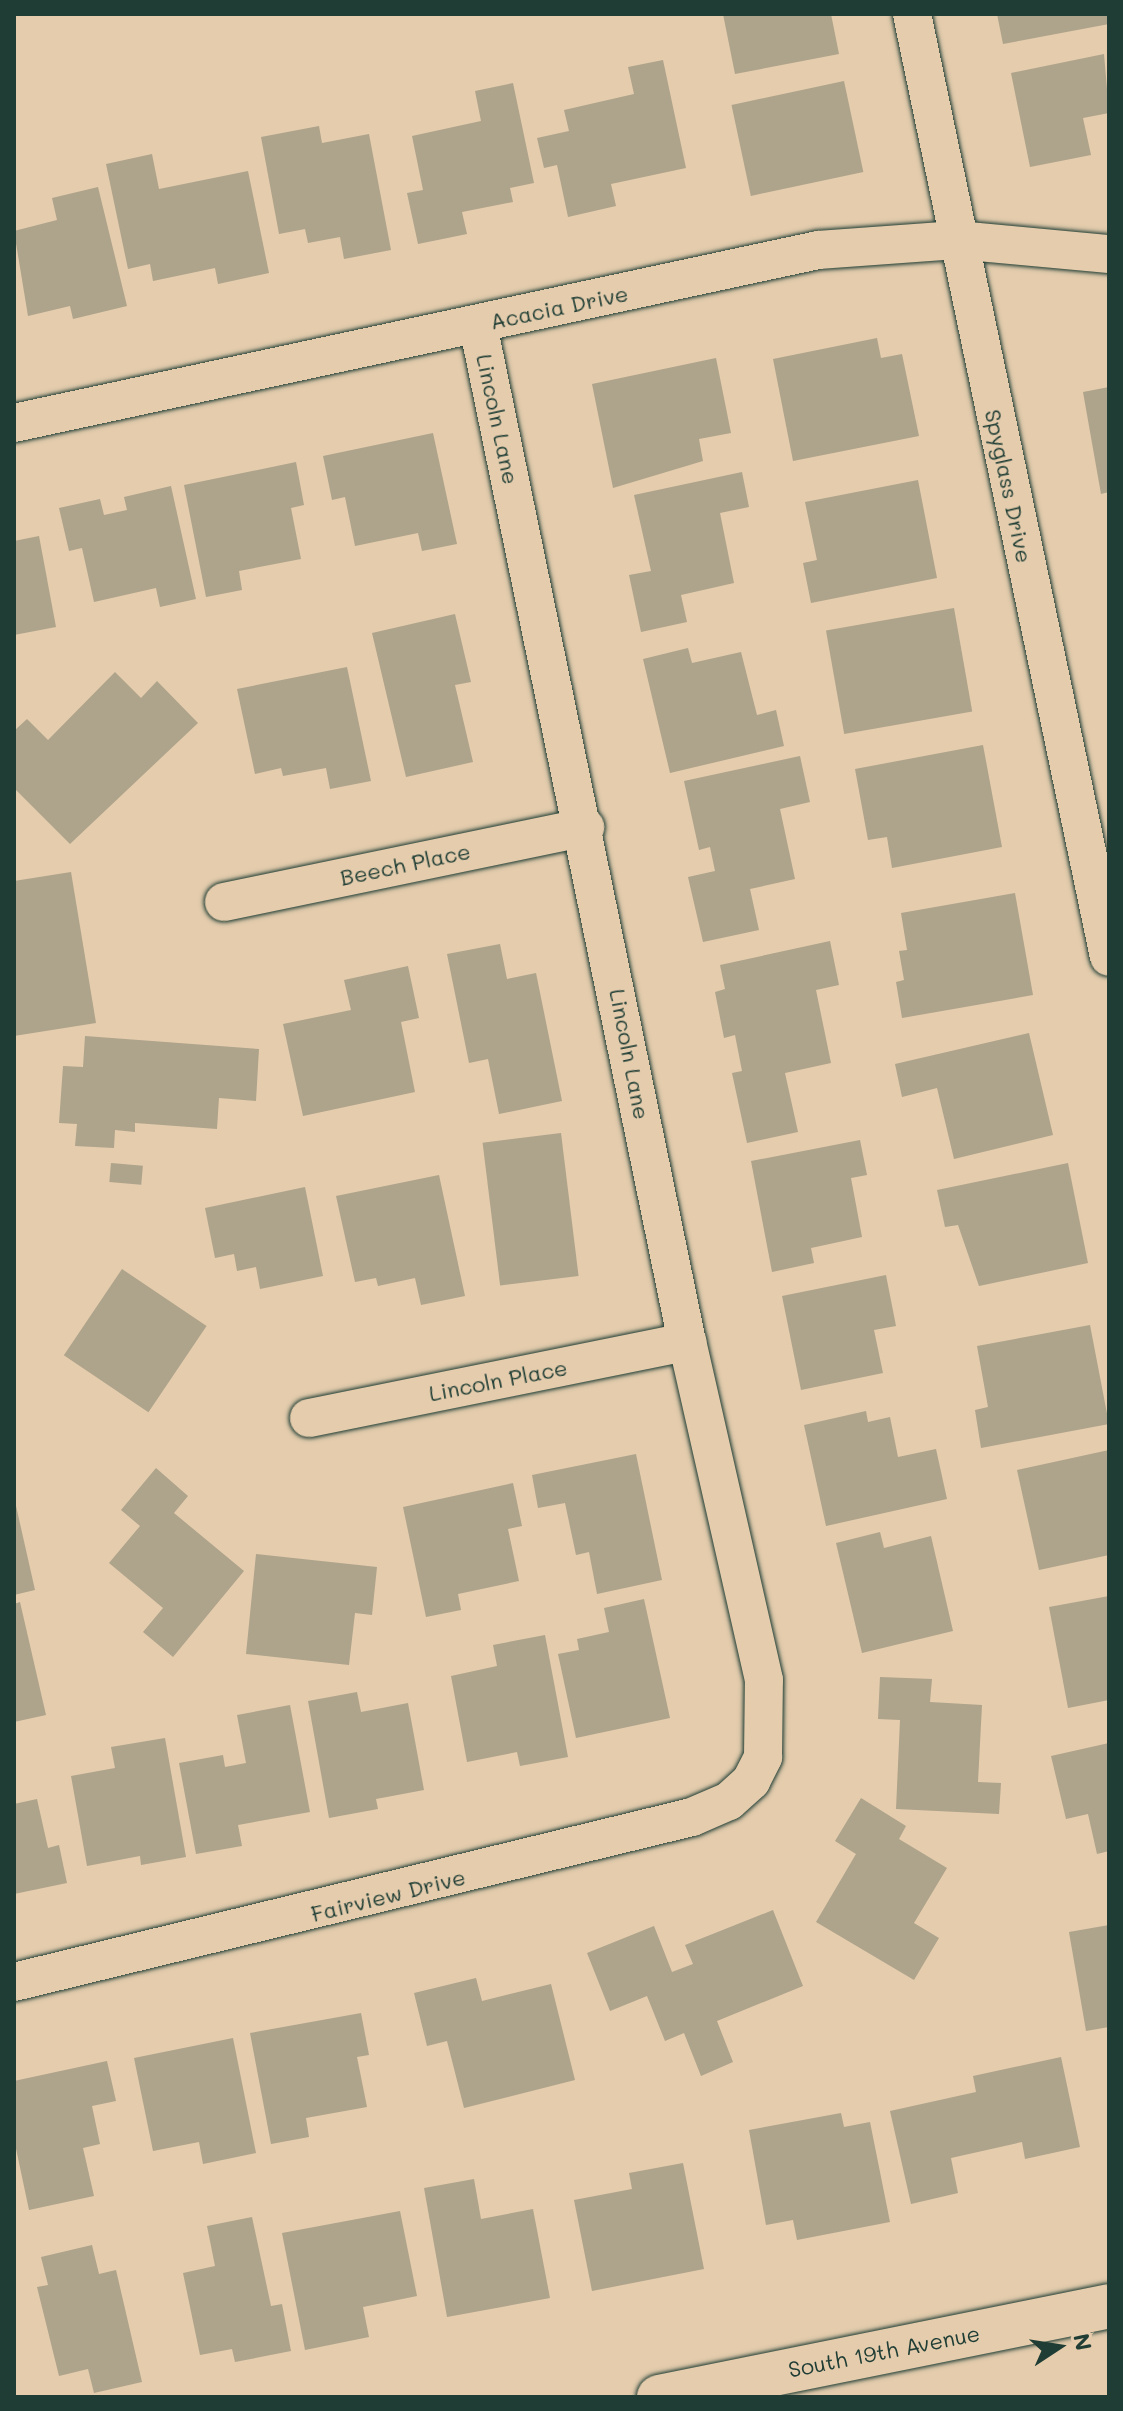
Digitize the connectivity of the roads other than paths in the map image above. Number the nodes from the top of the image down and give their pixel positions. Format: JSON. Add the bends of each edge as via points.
{"nodes":[{"id":1,"x":912,"y":14,"type":"edge"},
{"id":2,"x":957,"y":240,"type":"junction"},
{"id":3,"x":1109,"y":254,"type":"edge"},
{"id":4,"x":478,"y":325,"type":"junction"},
{"id":5,"x":14,"y":423,"type":"edge"},
{"id":6,"x":585,"y":827,"type":"junction"},
{"id":7,"x":224,"y":902,"type":"dead end"},
{"id":8,"x":1109,"y":957,"type":"edge"},
{"id":9,"x":687,"y":1342,"type":"junction"},
{"id":10,"x":309,"y":1418,"type":"dead end"},
{"id":11,"x":751,"y":1781,"type":"joint"},
{"id":12,"x":14,"y":1982,"type":"edge"},
{"id":13,"x":1109,"y":2306,"type":"edge"},
{"id":14,"x":659,"y":2397,"type":"edge"}],
"edges":[{"from":1,"to":2,"type":"street","name":"Spyglass Drive"},
{"from":2,"to":3,"type":"street","name":"Acacia Drive"},
{"from":2,"to":4,"type":"street","name":"Acacia Drive","via":[[818,250]]},
{"from":2,"to":8,"type":"street","name":"Spyglass Drive"},
{"from":4,"to":5,"type":"street","name":"Acacia Drive"},
{"from":4,"to":6,"type":"street","name":"Lincoln Lane"},
{"from":6,"to":7,"type":"street","name":"Beech Place"},
{"from":6,"to":9,"type":"street","name":"Lincoln Lane"},
{"from":9,"to":10,"type":"street","name":"Lincoln Place"},
{"from":9,"to":11,"type":"street","name":"Lincoln Lane","via":[[764,1680],[767,1735]]},
{"from":11,"to":12,"type":"street","name":"Fairview Drive","via":[[729,1801],[692,1817],[345,1907]]},
{"from":13,"to":14,"type":"main road","name":"South 19th Avenue"}]}
